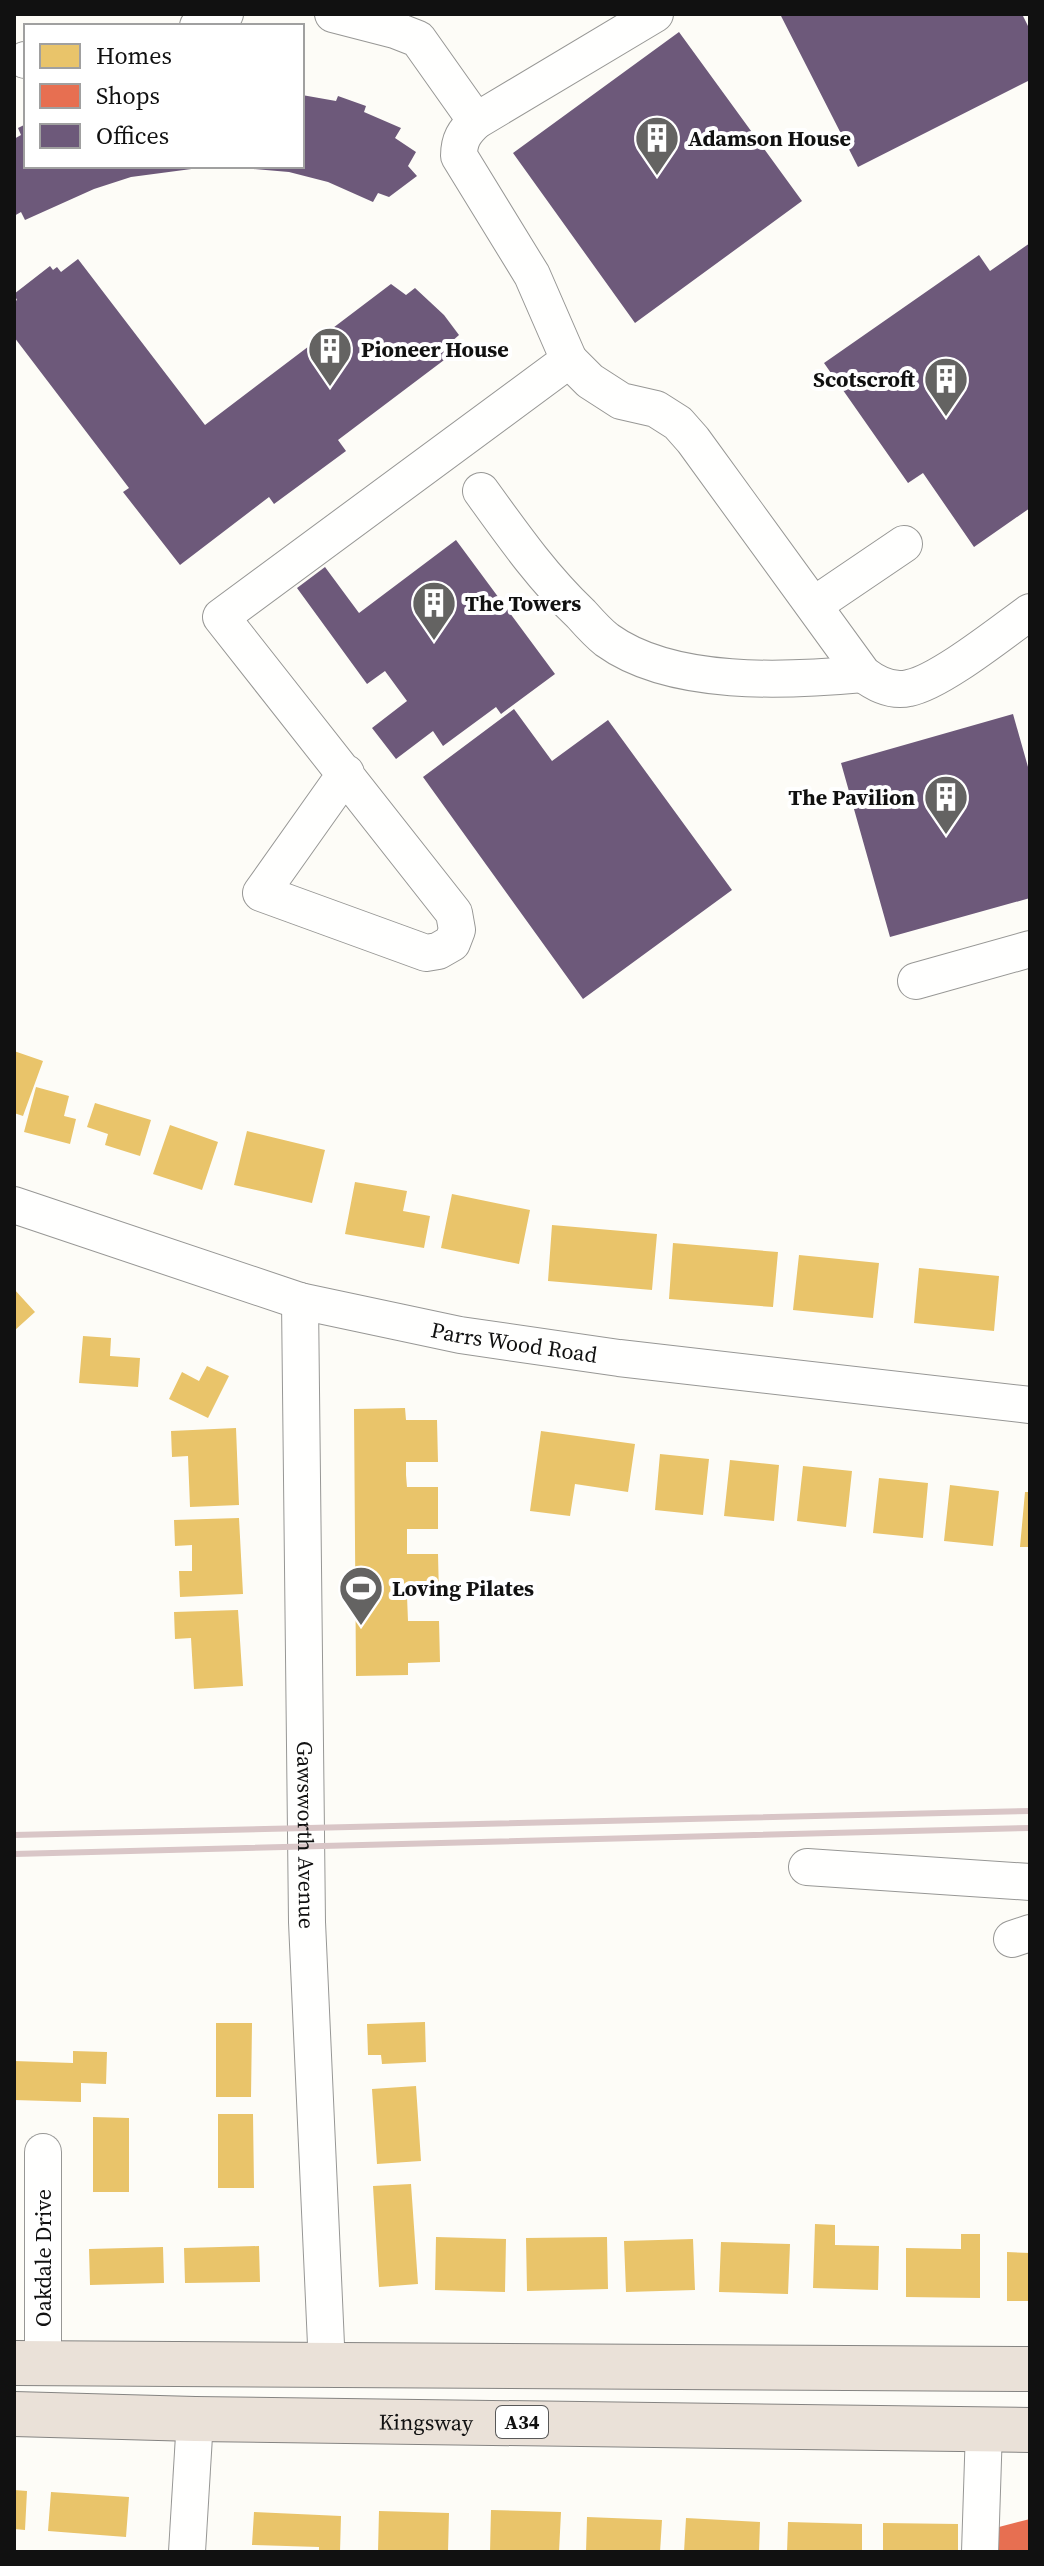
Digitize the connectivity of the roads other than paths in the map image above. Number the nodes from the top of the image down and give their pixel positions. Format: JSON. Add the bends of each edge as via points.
{"nodes":[{"id":1,"x":225,"y":14,"type":"edge"},
{"id":2,"x":333,"y":14,"type":"edge"},
{"id":3,"x":655,"y":14,"type":"edge"},
{"id":4,"x":207,"y":24,"type":"edge"},
{"id":5,"x":476,"y":121,"type":"junction"},
{"id":6,"x":569,"y":360,"type":"junction"},
{"id":7,"x":481,"y":491,"type":"dead end"},
{"id":8,"x":904,"y":544,"type":"dead end"},
{"id":9,"x":814,"y":605,"type":"junction"},
{"id":10,"x":1028,"y":619,"type":"edge"},
{"id":11,"x":863,"y":674,"type":"junction"},
{"id":12,"x":346,"y":773,"type":"junction"},
{"id":13,"x":1030,"y":949,"type":"edge"},
{"id":14,"x":916,"y":981,"type":"dead end"},
{"id":15,"x":14,"y":1205,"type":"edge"},
{"id":16,"x":300,"y":1301,"type":"junction"},
{"id":17,"x":1030,"y":1405,"type":"edge"},
{"id":18,"x":807,"y":1867,"type":"dead end"},
{"id":19,"x":1030,"y":1882,"type":"edge"},
{"id":20,"x":43,"y":2152,"type":"dead end"},
{"id":21,"x":28,"y":2364,"type":"edge"},
{"id":22,"x":327,"y":2367,"type":"junction"},
{"id":23,"x":1030,"y":2369,"type":"edge"},
{"id":24,"x":14,"y":2414,"type":"edge"},
{"id":25,"x":195,"y":2419,"type":"junction"},
{"id":26,"x":984,"y":2429,"type":"junction"},
{"id":27,"x":1030,"y":2430,"type":"edge"},
{"id":28,"x":187,"y":2552,"type":"edge"},
{"id":29,"x":980,"y":2552,"type":"edge"}],
"edges":[{"from":1,"to":4,"type":"street"},
{"from":2,"to":5,"type":"street","via":[[418,39]]},
{"from":3,"to":5,"type":"street"},
{"from":5,"to":6,"type":"street","via":[[464,131],[459,156],[532,275]]},
{"from":6,"to":9,"type":"street","via":[[621,401],[656,409],[678,423]]},
{"from":6,"to":12,"type":"street","via":[[221,617]]},
{"from":7,"to":11,"type":"street","via":[[561,596],[607,640],[647,662],[737,679]]},
{"from":8,"to":9,"type":"street"},
{"from":9,"to":11,"type":"street"},
{"from":10,"to":11,"type":"street","via":[[908,689],[876,684]]},
{"from":12,"to":12,"type":"street","via":[[454,913],[457,930],[452,943],[438,951],[426,953],[261,893]]},
{"from":13,"to":14,"type":"street"},
{"from":15,"to":16,"type":"street","name":"Parrs Wood Road"},
{"from":16,"to":17,"type":"street","name":"Parrs Wood Road","via":[[460,1335],[619,1358]]},
{"from":16,"to":22,"type":"street","name":"Gawsworth Avenue","via":[[307,1922]]},
{"from":18,"to":19,"type":"street"},
{"from":20,"to":21,"type":"street","name":"Oakdale Drive"},
{"from":21,"to":22,"type":"highway"},
{"from":22,"to":23,"type":"highway"},
{"from":24,"to":25,"type":"highway","name":"Kingsway","number":"A34"},
{"from":25,"to":26,"type":"highway","name":"Kingsway","number":"A34"},
{"from":25,"to":28,"type":"street"},
{"from":26,"to":27,"type":"highway","name":"Kingsway","number":"A34"},
{"from":26,"to":29,"type":"street"}]}
